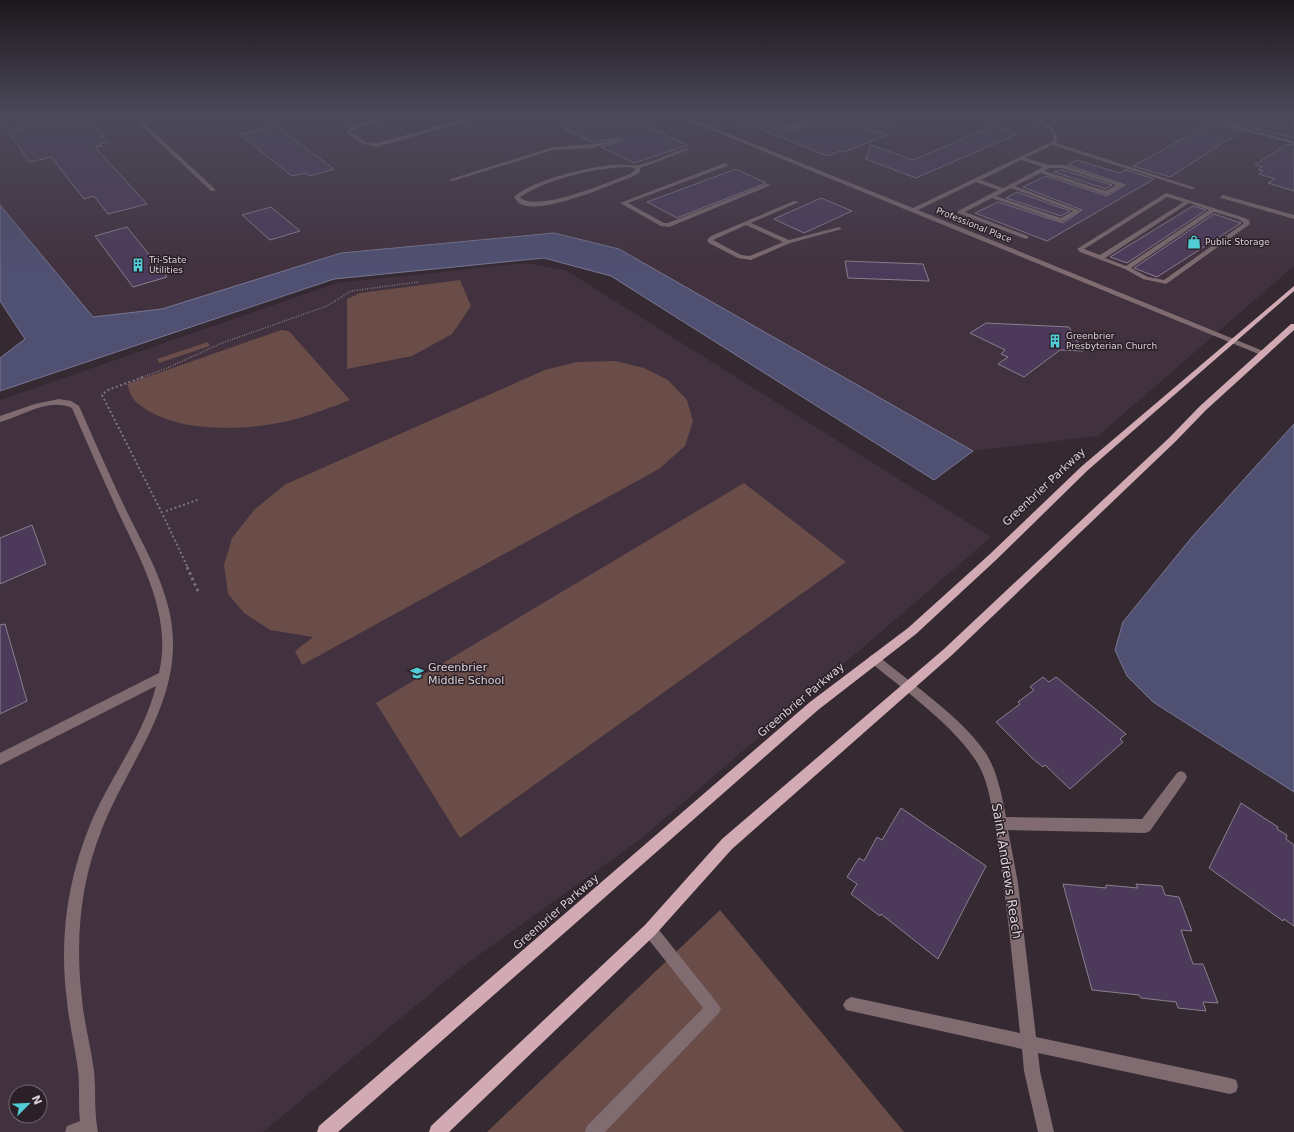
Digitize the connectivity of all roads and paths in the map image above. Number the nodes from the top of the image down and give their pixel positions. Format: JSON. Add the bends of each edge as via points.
{"nodes":[{"id":1,"x":637,"y":167,"type":"edge"},
{"id":2,"x":189,"y":168,"type":"edge"},
{"id":3,"x":491,"y":168,"type":"edge"},
{"id":4,"x":598,"y":168,"type":"edge"},
{"id":5,"x":717,"y":168,"type":"edge"},
{"id":6,"x":805,"y":168,"type":"edge"},
{"id":7,"x":1003,"y":168,"type":"edge"},
{"id":8,"x":1046,"y":168,"type":"edge"},
{"id":9,"x":1068,"y":168,"type":"edge"},
{"id":10,"x":1128,"y":168,"type":"edge"},
{"id":11,"x":1040,"y":171,"type":"junction"},
{"id":12,"x":451,"y":180,"type":"dead end"},
{"id":13,"x":976,"y":180,"type":"junction"},
{"id":14,"x":768,"y":185,"type":"dead end"},
{"id":15,"x":1010,"y":186,"type":"junction"},
{"id":16,"x":1192,"y":188,"type":"dead end"},
{"id":17,"x":213,"y":190,"type":"dead end"},
{"id":18,"x":1003,"y":190,"type":"junction"},
{"id":19,"x":992,"y":196,"type":"junction"},
{"id":20,"x":1222,"y":197,"type":"dead end"},
{"id":21,"x":1189,"y":201,"type":"junction"},
{"id":22,"x":796,"y":202,"type":"dead end"},
{"id":23,"x":1214,"y":210,"type":"junction"},
{"id":24,"x":912,"y":211,"type":"junction"},
{"id":25,"x":1294,"y":217,"type":"edge"},
{"id":26,"x":746,"y":223,"type":"junction"},
{"id":27,"x":839,"y":229,"type":"dead end"},
{"id":28,"x":1026,"y":237,"type":"dead end"},
{"id":29,"x":788,"y":242,"type":"junction"},
{"id":30,"x":1100,"y":258,"type":"junction"},
{"id":31,"x":1127,"y":268,"type":"junction"},
{"id":32,"x":418,"y":282,"type":"dead end"},
{"id":33,"x":1294,"y":288,"type":"edge"},
{"id":34,"x":1294,"y":326,"type":"edge"},
{"id":35,"x":1232,"y":341,"type":"junction"},
{"id":36,"x":1264,"y":353,"type":"junction"},
{"id":37,"x":0,"y":419,"type":"edge"},
{"id":38,"x":200,"y":499,"type":"dead end"},
{"id":39,"x":166,"y":511,"type":"dead end"},
{"id":40,"x":198,"y":591,"type":"dead end"},
{"id":41,"x":874,"y":659,"type":"junction"},
{"id":42,"x":164,"y":676,"type":"junction"},
{"id":43,"x":908,"y":685,"type":"junction"},
{"id":44,"x":0,"y":759,"type":"edge"},
{"id":45,"x":1181,"y":777,"type":"dead end"},
{"id":46,"x":1001,"y":823,"type":"junction"},
{"id":47,"x":650,"y":930,"type":"junction"},
{"id":48,"x":851,"y":1005,"type":"dead end"},
{"id":49,"x":1029,"y":1043,"type":"junction"},
{"id":50,"x":1230,"y":1086,"type":"dead end"},
{"id":51,"x":89,"y":1129,"type":"edge"},
{"id":52,"x":73,"y":1132,"type":"edge"},
{"id":53,"x":325,"y":1132,"type":"edge"},
{"id":54,"x":436,"y":1132,"type":"edge"},
{"id":55,"x":593,"y":1132,"type":"edge"},
{"id":56,"x":1046,"y":1132,"type":"edge"}],
"edges":[{"from":1,"to":4,"type":"street","via":[[638,171],[632,175],[547,203],[526,204],[517,197],[533,188]]},
{"from":2,"to":17,"type":"street"},
{"from":3,"to":12,"type":"street"},
{"from":5,"to":14,"type":"street","via":[[622,203],[663,225],[669,225]]},
{"from":6,"to":24,"type":"street","name":"Professional Place"},
{"from":7,"to":13,"type":"street"},
{"from":8,"to":11,"type":"street"},
{"from":9,"to":11,"type":"street","via":[[1121,185],[1107,193]]},
{"from":10,"to":16,"type":"street"},
{"from":11,"to":15,"type":"street"},
{"from":13,"to":18,"type":"street"},
{"from":13,"to":24,"type":"street"},
{"from":15,"to":18,"type":"street"},
{"from":15,"to":19,"type":"street","via":[[1078,211],[1062,220]]},
{"from":18,"to":19,"type":"street"},
{"from":19,"to":28,"type":"street","via":[[960,212]]},
{"from":20,"to":25,"type":"street"},
{"from":21,"to":23,"type":"street"},
{"from":21,"to":30,"type":"street"},
{"from":21,"to":30,"type":"street","via":[[1163,196],[1080,249]]},
{"from":22,"to":26,"type":"street"},
{"from":23,"to":31,"type":"street"},
{"from":23,"to":31,"type":"street","via":[[1244,219],[1248,224],[1166,282],[1160,283]]},
{"from":24,"to":35,"type":"street","name":"Professional Place"},
{"from":26,"to":29,"type":"street"},
{"from":26,"to":29,"type":"street","via":[[713,237],[711,242],[740,257],[751,258]]},
{"from":27,"to":29,"type":"street"},
{"from":30,"to":31,"type":"street"},
{"from":32,"to":40,"type":"path","via":[[351,291],[327,306],[222,343],[165,369],[108,390],[102,395]]},
{"from":33,"to":35,"type":"main road","name":"Greenbrier Parkway"},
{"from":34,"to":36,"type":"main road"},
{"from":35,"to":36,"type":"street","name":"Professional Place"},
{"from":35,"to":41,"type":"main road","name":"Greenbrier Parkway","via":[[1085,468],[912,631]]},
{"from":36,"to":43,"type":"main road","via":[[953,647]]},
{"from":37,"to":42,"type":"street","via":[[50,403],[70,402],[75,406],[143,554],[164,609],[168,642]]},
{"from":38,"to":39,"type":"path"},
{"from":41,"to":43,"type":"street","name":"Saint Andrews Reach"},
{"from":41,"to":53,"type":"main road","name":"Greenbrier Parkway","via":[[814,706]]},
{"from":42,"to":44,"type":"street"},
{"from":42,"to":51,"type":"street","via":[[146,727],[96,824],[82,861],[72,914],[70,955],[86,1072]]},
{"from":43,"to":46,"type":"street","name":"Saint Andrews Reach","via":[[956,727],[982,759],[990,775]]},
{"from":43,"to":47,"type":"main road","via":[[727,844]]},
{"from":45,"to":46,"type":"street","via":[[1145,826]]},
{"from":46,"to":49,"type":"street","name":"Saint Andrews Reach","via":[[1011,883]]},
{"from":47,"to":54,"type":"main road"},
{"from":47,"to":55,"type":"street","via":[[714,1008]]},
{"from":48,"to":49,"type":"street"},
{"from":49,"to":50,"type":"street"},
{"from":49,"to":56,"type":"street","name":"Saint Andrews Reach","via":[[1032,1071]]},
{"from":51,"to":52,"type":"street"}]}
